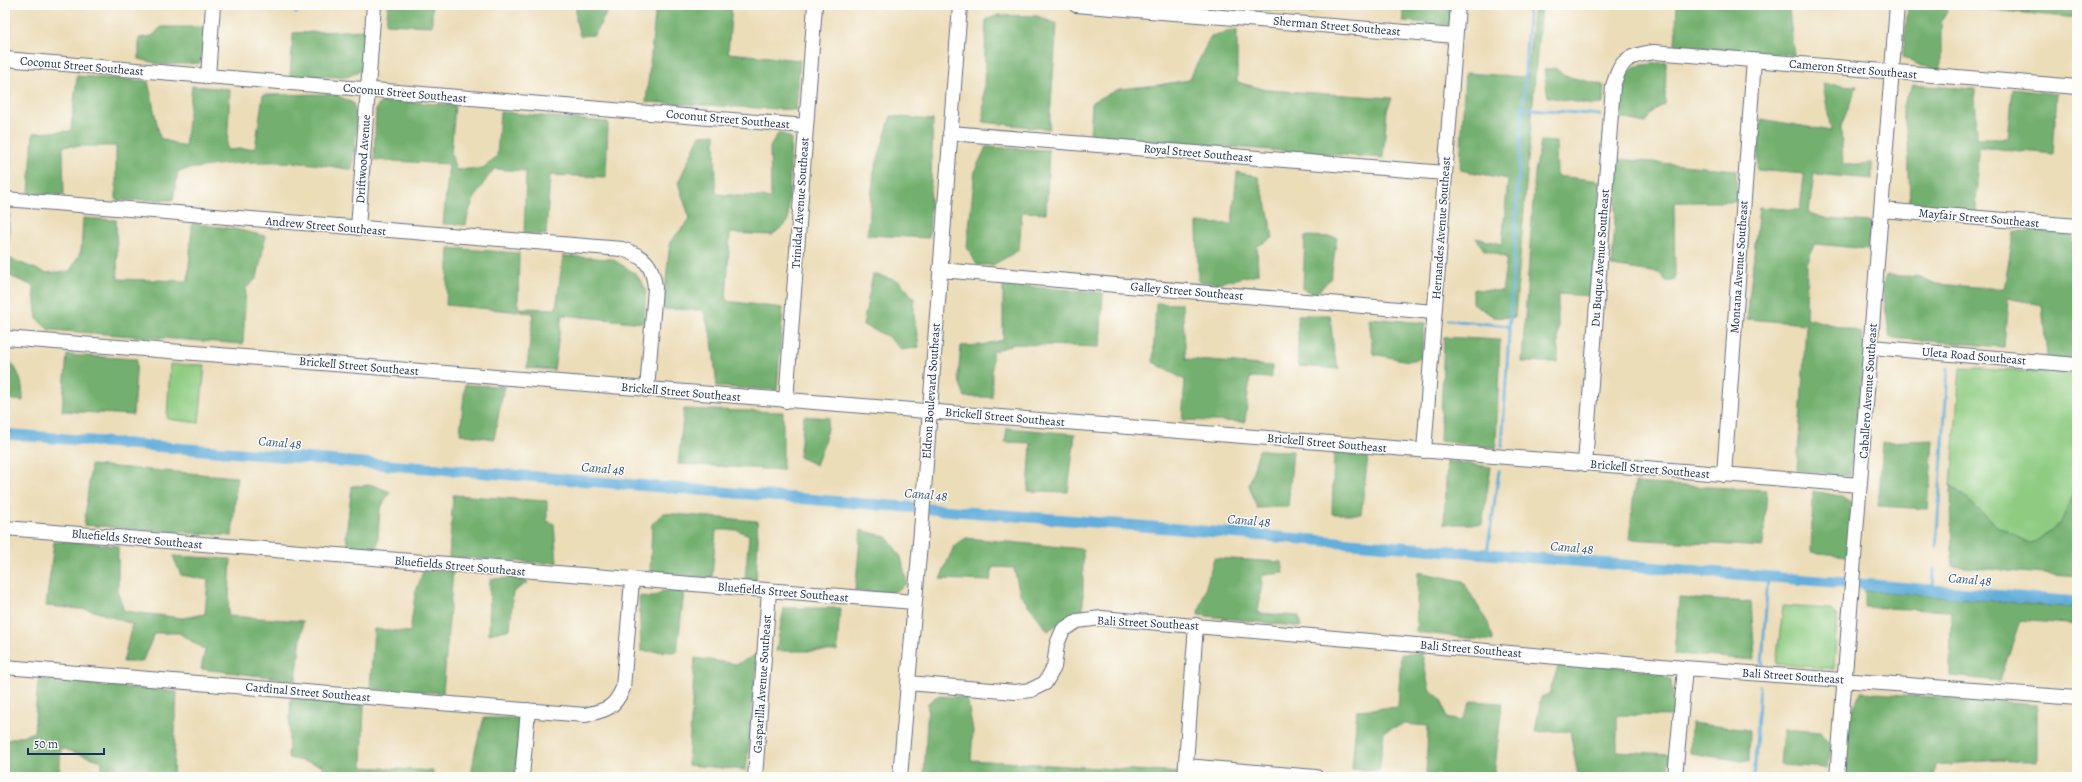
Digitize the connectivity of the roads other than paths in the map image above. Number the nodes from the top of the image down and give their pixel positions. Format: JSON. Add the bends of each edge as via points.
{"nodes":[{"id":1,"x":213,"y":5,"type":"edge"},
{"id":2,"x":374,"y":5,"type":"edge"},
{"id":3,"x":814,"y":5,"type":"edge"},
{"id":4,"x":960,"y":5,"type":"edge"},
{"id":5,"x":1076,"y":5,"type":"edge"},
{"id":6,"x":1458,"y":5,"type":"edge"},
{"id":7,"x":1897,"y":5,"type":"edge"},
{"id":8,"x":1455,"y":36,"type":"junction"},
{"id":9,"x":1630,"y":57,"type":"joint"},
{"id":10,"x":5,"y":59,"type":"edge"},
{"id":11,"x":1754,"y":60,"type":"junction"},
{"id":12,"x":1891,"y":72,"type":"junction"},
{"id":13,"x":208,"y":77,"type":"junction"},
{"id":14,"x":2077,"y":87,"type":"edge"},
{"id":15,"x":367,"y":90,"type":"junction"},
{"id":16,"x":806,"y":126,"type":"junction"},
{"id":17,"x":950,"y":133,"type":"junction"},
{"id":18,"x":1445,"y":173,"type":"junction"},
{"id":19,"x":5,"y":199,"type":"edge"},
{"id":20,"x":1882,"y":210,"type":"junction"},
{"id":21,"x":2077,"y":226,"type":"edge"},
{"id":22,"x":358,"y":228,"type":"junction"},
{"id":23,"x":940,"y":270,"type":"junction"},
{"id":24,"x":1434,"y":312,"type":"junction"},
{"id":25,"x":5,"y":338,"type":"edge"},
{"id":26,"x":1871,"y":347,"type":"junction"},
{"id":27,"x":2077,"y":365,"type":"edge"},
{"id":28,"x":647,"y":390,"type":"junction"},
{"id":29,"x":786,"y":401,"type":"junction"},
{"id":30,"x":929,"y":410,"type":"junction"},
{"id":31,"x":1424,"y":451,"type":"junction"},
{"id":32,"x":1585,"y":464,"type":"junction"},
{"id":33,"x":1724,"y":475,"type":"junction"},
{"id":34,"x":1860,"y":485,"type":"junction"},
{"id":35,"x":5,"y":528,"type":"edge"},
{"id":36,"x":632,"y":580,"type":"junction"},
{"id":37,"x":769,"y":591,"type":"junction"},
{"id":38,"x":914,"y":602,"type":"junction"},
{"id":39,"x":1196,"y":625,"type":"junction"},
{"id":40,"x":5,"y":667,"type":"edge"},
{"id":41,"x":1685,"y":668,"type":"junction"},
{"id":42,"x":1844,"y":680,"type":"junction"},
{"id":43,"x":908,"y":683,"type":"junction"},
{"id":44,"x":2077,"y":698,"type":"edge"},
{"id":45,"x":528,"y":710,"type":"junction"},
{"id":46,"x":1186,"y":772,"type":"edge"},
{"id":47,"x":522,"y":777,"type":"edge"},
{"id":48,"x":755,"y":777,"type":"edge"},
{"id":49,"x":900,"y":777,"type":"edge"},
{"id":50,"x":1316,"y":777,"type":"edge"},
{"id":51,"x":1675,"y":777,"type":"edge"},
{"id":52,"x":1836,"y":777,"type":"edge"}],
"edges":[{"from":1,"to":13,"type":"street"},
{"from":2,"to":15,"type":"street","name":"Driftwood Avenue"},
{"from":3,"to":16,"type":"street","name":"Trinidad Avenue Southeast"},
{"from":4,"to":17,"type":"street","name":"Eldron Boulevard Southeast"},
{"from":5,"to":8,"type":"street","name":"Sherman Street Southeast"},
{"from":6,"to":8,"type":"street","name":"Hernandes Avenue Southeast"},
{"from":7,"to":12,"type":"street","name":"Caballero Avenue Southeast"},
{"from":8,"to":18,"type":"street","name":"Hernandes Avenue Southeast"},
{"from":9,"to":11,"type":"street","name":"Cameron Street Southeast","via":[[1654,52]]},
{"from":9,"to":32,"type":"street","name":"Du Buque Avenue Southeast","via":[[1619,67],[1613,86]]},
{"from":10,"to":13,"type":"street","name":"Coconut Street Southeast"},
{"from":11,"to":12,"type":"street","name":"Cameron Street Southeast"},
{"from":11,"to":33,"type":"street","name":"Montana Avenue Southeast"},
{"from":12,"to":14,"type":"street","name":"Cameron Street Southeast"},
{"from":12,"to":20,"type":"street","name":"Caballero Avenue Southeast"},
{"from":13,"to":15,"type":"street","name":"Coconut Street Southeast"},
{"from":15,"to":16,"type":"street","name":"Coconut Street Southeast"},
{"from":15,"to":22,"type":"street","name":"Driftwood Avenue"},
{"from":16,"to":29,"type":"street","name":"Trinidad Avenue Southeast"},
{"from":17,"to":18,"type":"street","name":"Royal Street Southeast"},
{"from":17,"to":23,"type":"street","name":"Eldron Boulevard Southeast"},
{"from":18,"to":24,"type":"street","name":"Hernandes Avenue Southeast"},
{"from":19,"to":22,"type":"street","name":"Andrew Street Southeast"},
{"from":20,"to":21,"type":"street","name":"Mayfair Street Southeast"},
{"from":20,"to":26,"type":"street","name":"Caballero Avenue Southeast"},
{"from":22,"to":28,"type":"street","name":"Andrew Street Southeast","via":[[622,249],[636,254],[645,260],[654,275]]},
{"from":23,"to":24,"type":"street","name":"Galley Street Southeast"},
{"from":23,"to":30,"type":"street","name":"Eldron Boulevard Southeast"},
{"from":24,"to":31,"type":"street","name":"Hernandes Avenue Southeast"},
{"from":25,"to":28,"type":"street","name":"Brickell Street Southeast"},
{"from":26,"to":27,"type":"street","name":"Uleta Road Southeast"},
{"from":26,"to":34,"type":"street","name":"Caballero Avenue Southeast"},
{"from":28,"to":29,"type":"street","name":"Brickell Street Southeast"},
{"from":29,"to":30,"type":"street","name":"Brickell Street Southeast"},
{"from":30,"to":31,"type":"street","name":"Brickell Street Southeast"},
{"from":30,"to":38,"type":"street","name":"Eldron Boulevard Southeast"},
{"from":31,"to":32,"type":"street","name":"Brickell Street Southeast"},
{"from":32,"to":33,"type":"street","name":"Brickell Street Southeast"},
{"from":33,"to":34,"type":"street","name":"Brickell Street Southeast"},
{"from":34,"to":42,"type":"street","name":"Caballero Avenue Southeast"},
{"from":35,"to":36,"type":"street","name":"Bluefields Street Southeast"},
{"from":36,"to":37,"type":"street","name":"Bluefields Street Southeast"},
{"from":36,"to":45,"type":"street","name":"Cardinal Street Southeast","via":[[623,688],[617,702],[585,715]]},
{"from":37,"to":38,"type":"street","name":"Bluefields Street Southeast"},
{"from":37,"to":48,"type":"street","name":"Gasparilla Avenue Southeast"},
{"from":38,"to":43,"type":"street","name":"Eldron Boulevard Southeast"},
{"from":39,"to":41,"type":"street","name":"Bali Street Southeast"},
{"from":39,"to":43,"type":"street","name":"Bali Street Southeast","via":[[1101,618],[1077,621],[1063,630],[1057,644],[1054,667],[1046,683],[1031,690],[1015,692]]},
{"from":39,"to":46,"type":"street"},
{"from":40,"to":45,"type":"street","name":"Cardinal Street Southeast"},
{"from":41,"to":42,"type":"street","name":"Bali Street Southeast"},
{"from":41,"to":51,"type":"street"},
{"from":42,"to":44,"type":"street","name":"Bali Street Southeast"},
{"from":42,"to":52,"type":"street","name":"Caballero Avenue Southeast"},
{"from":43,"to":49,"type":"street","name":"Eldron Boulevard Southeast"},
{"from":45,"to":47,"type":"street"},
{"from":46,"to":50,"type":"street"}]}
